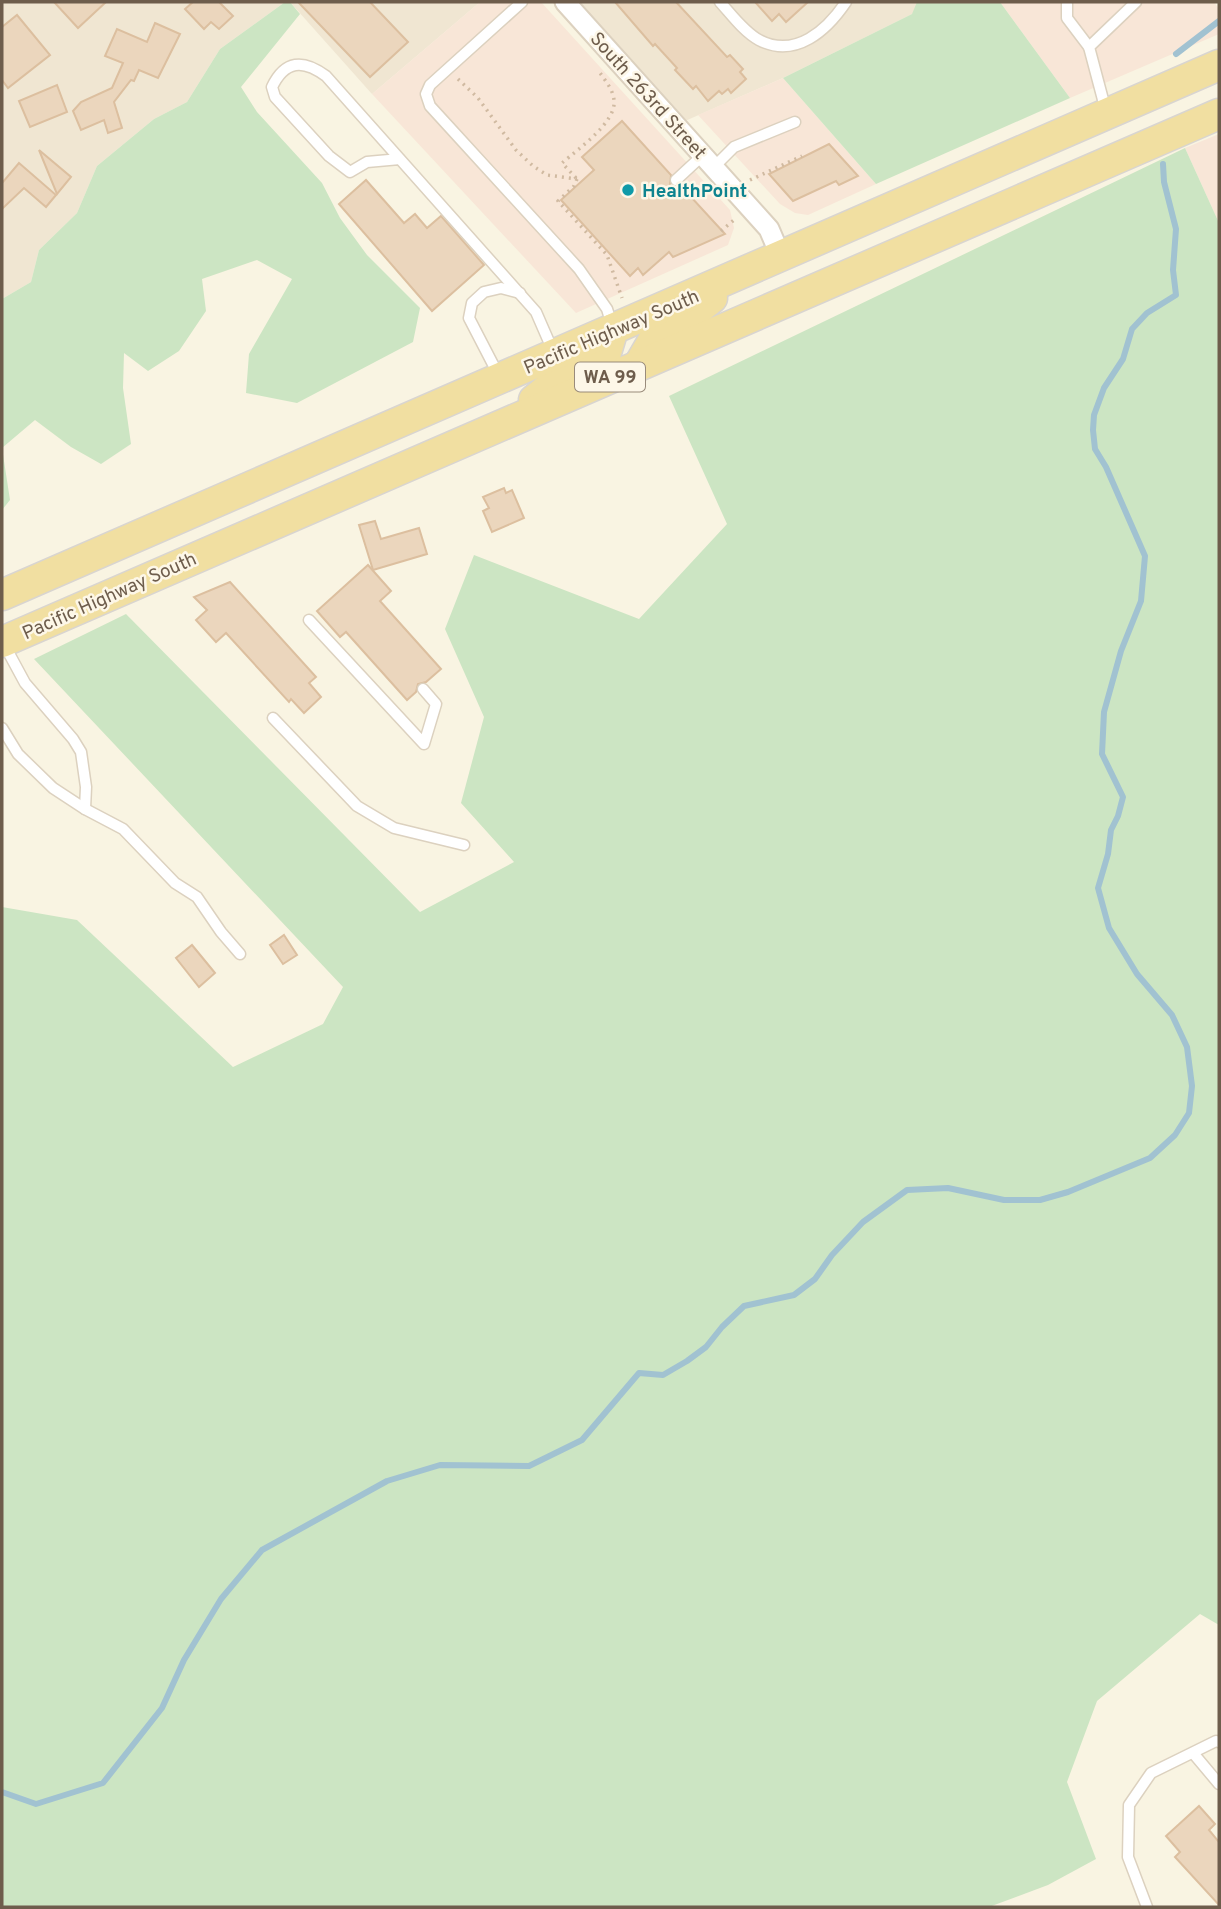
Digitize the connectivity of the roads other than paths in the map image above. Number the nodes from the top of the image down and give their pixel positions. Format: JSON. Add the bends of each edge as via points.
{"nodes":[{"id":1,"x":522,"y":2,"type":"edge"},
{"id":2,"x":565,"y":2,"type":"edge"},
{"id":3,"x":720,"y":2,"type":"edge"},
{"id":4,"x":846,"y":2,"type":"edge"},
{"id":5,"x":1136,"y":2,"type":"edge"},
{"id":6,"x":1068,"y":4,"type":"dead end"},
{"id":7,"x":1090,"y":47,"type":"junction"},
{"id":8,"x":1219,"y":65,"type":"edge"},
{"id":9,"x":1219,"y":114,"type":"edge"},
{"id":10,"x":1107,"y":115,"type":"junction"},
{"id":11,"x":795,"y":122,"type":"dead end"},
{"id":12,"x":400,"y":159,"type":"junction"},
{"id":13,"x":708,"y":161,"type":"junction"},
{"id":14,"x":676,"y":180,"type":"dead end"},
{"id":15,"x":781,"y":257,"type":"junction"},
{"id":16,"x":742,"y":273,"type":"junction"},
{"id":17,"x":520,"y":293,"type":"junction"},
{"id":18,"x":618,"y":316,"type":"junction"},
{"id":19,"x":555,"y":355,"type":"junction"},
{"id":20,"x":639,"y":365,"type":"junction"},
{"id":21,"x":500,"y":379,"type":"junction"},
{"id":22,"x":506,"y":422,"type":"junction"},
{"id":23,"x":2,"y":595,"type":"edge"},
{"id":24,"x":309,"y":621,"type":"dead end"},
{"id":25,"x":2,"y":642,"type":"edge"},
{"id":26,"x":423,"y":689,"type":"dead end"},
{"id":27,"x":273,"y":718,"type":"dead end"},
{"id":28,"x":2,"y":728,"type":"edge"},
{"id":29,"x":85,"y":809,"type":"junction"},
{"id":30,"x":464,"y":845,"type":"dead end"},
{"id":31,"x":240,"y":954,"type":"dead end"},
{"id":32,"x":1219,"y":1742,"type":"edge"},
{"id":33,"x":1192,"y":1753,"type":"junction"},
{"id":34,"x":1219,"y":1784,"type":"edge"},
{"id":35,"x":1147,"y":1907,"type":"edge"}],
"edges":[{"from":1,"to":18,"type":"lane","via":[[430,85],[426,94],[430,106],[579,269],[607,309]]},
{"from":2,"to":13,"type":"street","name":"South 263rd Street"},
{"from":3,"to":4,"type":"lane","via":[[760,40],[779,45],[813,37]]},
{"from":5,"to":7,"type":"lane"},
{"from":6,"to":7,"type":"lane","via":[[1067,18]]},
{"from":7,"to":10,"type":"lane"},
{"from":8,"to":10,"type":"main road","name":"Pacific Highway South","number":"WA 99"},
{"from":9,"to":20,"type":"main road","name":"Pacific Highway South","number":"WA 99"},
{"from":10,"to":15,"type":"main road","name":"Pacific Highway South","number":"WA 99"},
{"from":11,"to":13,"type":"lane"},
{"from":12,"to":12,"type":"lane","via":[[320,71],[296,63],[274,82],[275,97],[329,156],[350,172],[367,162]]},
{"from":12,"to":17,"type":"lane"},
{"from":13,"to":14,"type":"lane"},
{"from":13,"to":15,"type":"street","name":"South 263rd Street","via":[[769,229]]},
{"from":15,"to":16,"type":"main road","name":"Pacific Highway South","number":"WA 99"},
{"from":16,"to":18,"type":"main road","name":"Pacific Highway South","number":"WA 99"},
{"from":16,"to":20,"type":"main road","via":[[679,324],[657,334]]},
{"from":17,"to":19,"type":"lane","via":[[536,312]]},
{"from":17,"to":21,"type":"lane","via":[[501,288],[484,292],[472,303],[469,318]]},
{"from":18,"to":19,"type":"main road","name":"Pacific Highway South","number":"WA 99"},
{"from":18,"to":22,"type":"main road","via":[[605,356],[567,373]]},
{"from":19,"to":21,"type":"main road","name":"Pacific Highway South","number":"WA 99"},
{"from":20,"to":22,"type":"main road","name":"Pacific Highway South","number":"WA 99"},
{"from":21,"to":23,"type":"main road","name":"Pacific Highway South","number":"WA 99"},
{"from":22,"to":25,"type":"main road","name":"Pacific Highway South","number":"WA 99"},
{"from":24,"to":26,"type":"lane","via":[[424,744],[436,704]]},
{"from":25,"to":29,"type":"lane","via":[[25,682],[81,752]]},
{"from":27,"to":30,"type":"lane","via":[[357,806],[394,828]]},
{"from":28,"to":29,"type":"lane","via":[[34,771]]},
{"from":29,"to":31,"type":"lane","via":[[123,829],[176,883],[197,897]]},
{"from":32,"to":33,"type":"lane"},
{"from":33,"to":34,"type":"lane"},
{"from":33,"to":35,"type":"lane","via":[[1151,1773],[1129,1805],[1128,1857]]}]}
